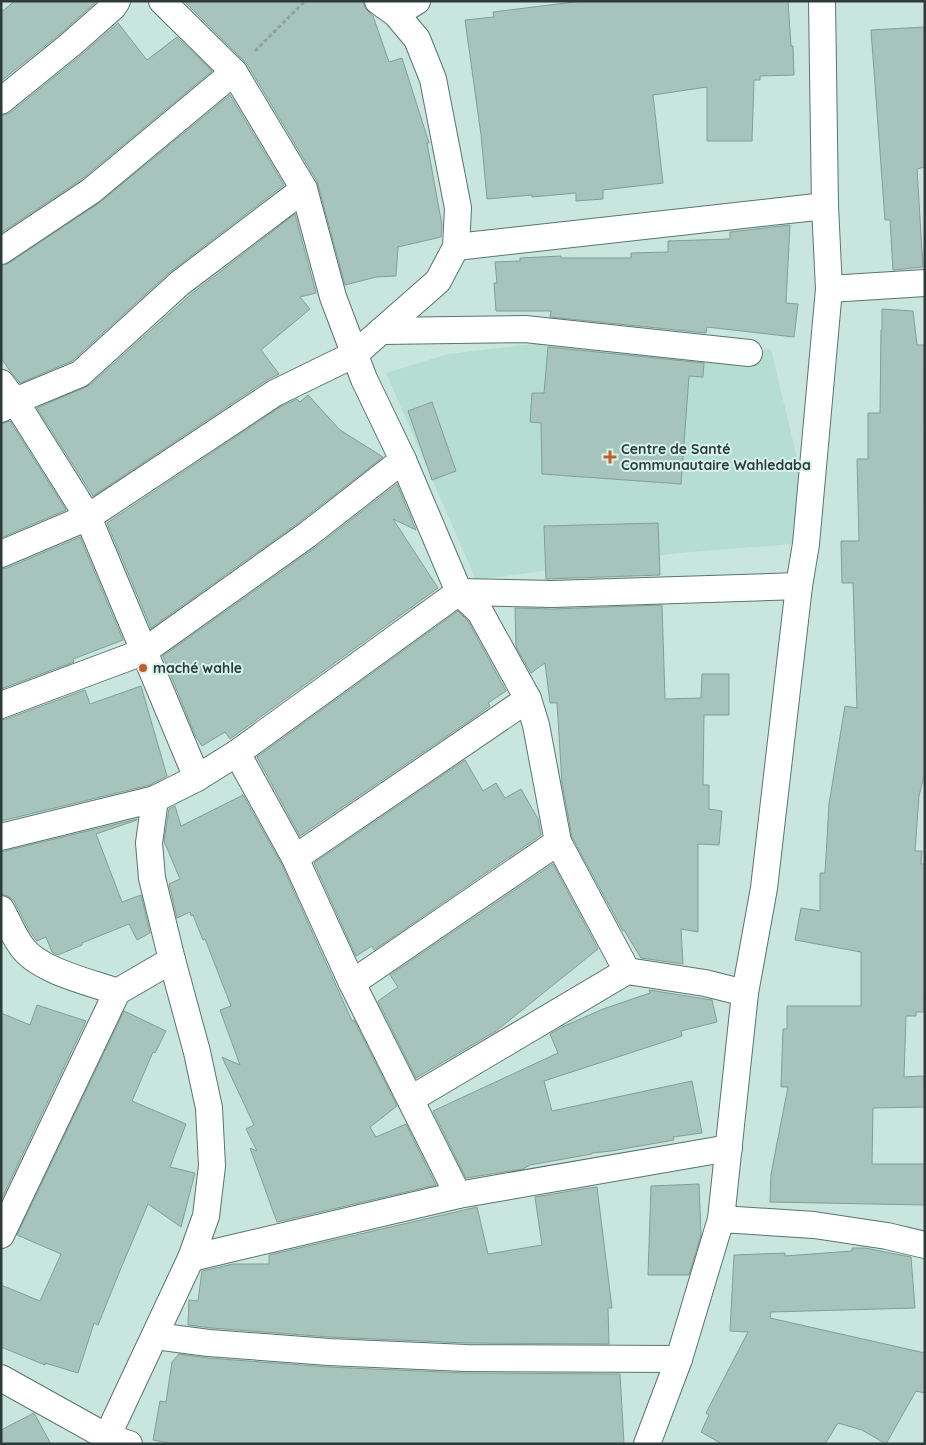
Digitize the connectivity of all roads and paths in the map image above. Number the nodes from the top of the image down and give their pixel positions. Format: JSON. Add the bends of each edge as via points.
{"nodes":[{"id":1,"x":117,"y":1,"type":"edge"},
{"id":2,"x":162,"y":1,"type":"edge"},
{"id":3,"x":306,"y":1,"type":"edge"},
{"id":4,"x":822,"y":1,"type":"edge"},
{"id":5,"x":397,"y":5,"type":"edge"},
{"id":6,"x":234,"y":72,"type":"junction"},
{"id":7,"x":1,"y":101,"type":"edge"},
{"id":8,"x":304,"y":189,"type":"junction"},
{"id":9,"x":825,"y":206,"type":"junction"},
{"id":10,"x":456,"y":247,"type":"junction"},
{"id":11,"x":1,"y":251,"type":"edge"},
{"id":12,"x":925,"y":283,"type":"edge"},
{"id":13,"x":829,"y":288,"type":"junction"},
{"id":14,"x":381,"y":331,"type":"junction"},
{"id":15,"x":749,"y":353,"type":"dead end"},
{"id":16,"x":355,"y":354,"type":"junction"},
{"id":17,"x":6,"y":398,"type":"edge"},
{"id":18,"x":403,"y":460,"type":"junction"},
{"id":19,"x":88,"y":517,"type":"junction"},
{"id":20,"x":1,"y":554,"type":"edge"},
{"id":21,"x":799,"y":586,"type":"junction"},
{"id":22,"x":459,"y":592,"type":"junction"},
{"id":23,"x":143,"y":652,"type":"junction"},
{"id":24,"x":528,"y":699,"type":"junction"},
{"id":25,"x":1,"y":705,"type":"edge"},
{"id":26,"x":237,"y":753,"type":"junction"},
{"id":27,"x":197,"y":778,"type":"junction"},
{"id":28,"x":154,"y":799,"type":"junction"},
{"id":29,"x":1,"y":837,"type":"edge"},
{"id":30,"x":558,"y":842,"type":"junction"},
{"id":31,"x":295,"y":858,"type":"junction"},
{"id":32,"x":7,"y":920,"type":"edge"},
{"id":33,"x":1,"y":954,"type":"edge"},
{"id":34,"x":172,"y":960,"type":"junction"},
{"id":35,"x":627,"y":971,"type":"junction"},
{"id":36,"x":352,"y":983,"type":"junction"},
{"id":37,"x":117,"y":992,"type":"junction"},
{"id":38,"x":745,"y":993,"type":"junction"},
{"id":39,"x":411,"y":1099,"type":"junction"},
{"id":40,"x":729,"y":1148,"type":"junction"},
{"id":41,"x":458,"y":1195,"type":"junction"},
{"id":42,"x":721,"y":1219,"type":"junction"},
{"id":43,"x":1,"y":1235,"type":"edge"},
{"id":44,"x":925,"y":1245,"type":"edge"},
{"id":45,"x":191,"y":1258,"type":"junction"},
{"id":46,"x":154,"y":1336,"type":"junction"},
{"id":47,"x":679,"y":1359,"type":"junction"},
{"id":48,"x":1,"y":1378,"type":"edge"},
{"id":49,"x":114,"y":1442,"type":"edge"},
{"id":50,"x":647,"y":1444,"type":"edge"}],
"edges":[{"from":1,"to":7,"type":"street","via":[[70,45]]},
{"from":2,"to":6,"type":"street"},
{"from":3,"to":6,"type":"path"},
{"from":4,"to":9,"type":"street"},
{"from":5,"to":10,"type":"street","via":[[417,39],[433,79],[458,208]]},
{"from":6,"to":8,"type":"street"},
{"from":6,"to":11,"type":"street","via":[[91,191]]},
{"from":8,"to":16,"type":"street","via":[[333,297]]},
{"from":8,"to":17,"type":"street","via":[[180,283],[80,374]]},
{"from":9,"to":10,"type":"street"},
{"from":9,"to":13,"type":"street"},
{"from":10,"to":14,"type":"street","via":[[438,281]]},
{"from":12,"to":13,"type":"street"},
{"from":13,"to":21,"type":"street","via":[[806,544]]},
{"from":14,"to":15,"type":"street","via":[[526,328]]},
{"from":14,"to":16,"type":"street"},
{"from":16,"to":18,"type":"street"},
{"from":16,"to":19,"type":"street","via":[[275,393]]},
{"from":17,"to":19,"type":"street"},
{"from":18,"to":22,"type":"street"},
{"from":18,"to":23,"type":"street","via":[[307,535]]},
{"from":19,"to":20,"type":"street"},
{"from":19,"to":23,"type":"street"},
{"from":21,"to":22,"type":"street","via":[[552,594]]},
{"from":21,"to":38,"type":"street","via":[[764,888]]},
{"from":22,"to":24,"type":"street","via":[[480,612]]},
{"from":22,"to":26,"type":"street"},
{"from":23,"to":25,"type":"street"},
{"from":23,"to":27,"type":"street"},
{"from":24,"to":30,"type":"street"},
{"from":24,"to":31,"type":"street"},
{"from":26,"to":27,"type":"street"},
{"from":26,"to":31,"type":"street"},
{"from":27,"to":28,"type":"street"},
{"from":28,"to":29,"type":"street"},
{"from":28,"to":34,"type":"street","via":[[149,843],[152,878]]},
{"from":30,"to":35,"type":"street"},
{"from":30,"to":36,"type":"street"},
{"from":31,"to":36,"type":"street"},
{"from":32,"to":33,"type":"street"},
{"from":32,"to":37,"type":"street","via":[[23,948],[38,961],[63,974]]},
{"from":34,"to":37,"type":"street"},
{"from":34,"to":45,"type":"street","via":[[209,1108],[212,1166],[206,1216]]},
{"from":35,"to":38,"type":"street"},
{"from":35,"to":39,"type":"street"},
{"from":36,"to":39,"type":"street"},
{"from":37,"to":43,"type":"street"},
{"from":38,"to":40,"type":"street"},
{"from":39,"to":41,"type":"street"},
{"from":40,"to":41,"type":"street"},
{"from":40,"to":42,"type":"street"},
{"from":41,"to":45,"type":"street"},
{"from":42,"to":44,"type":"street","via":[[814,1225]]},
{"from":42,"to":47,"type":"street"},
{"from":45,"to":46,"type":"street"},
{"from":46,"to":47,"type":"street","via":[[328,1352],[456,1358]]},
{"from":46,"to":49,"type":"street"},
{"from":47,"to":50,"type":"street"},
{"from":48,"to":49,"type":"street"}]}
